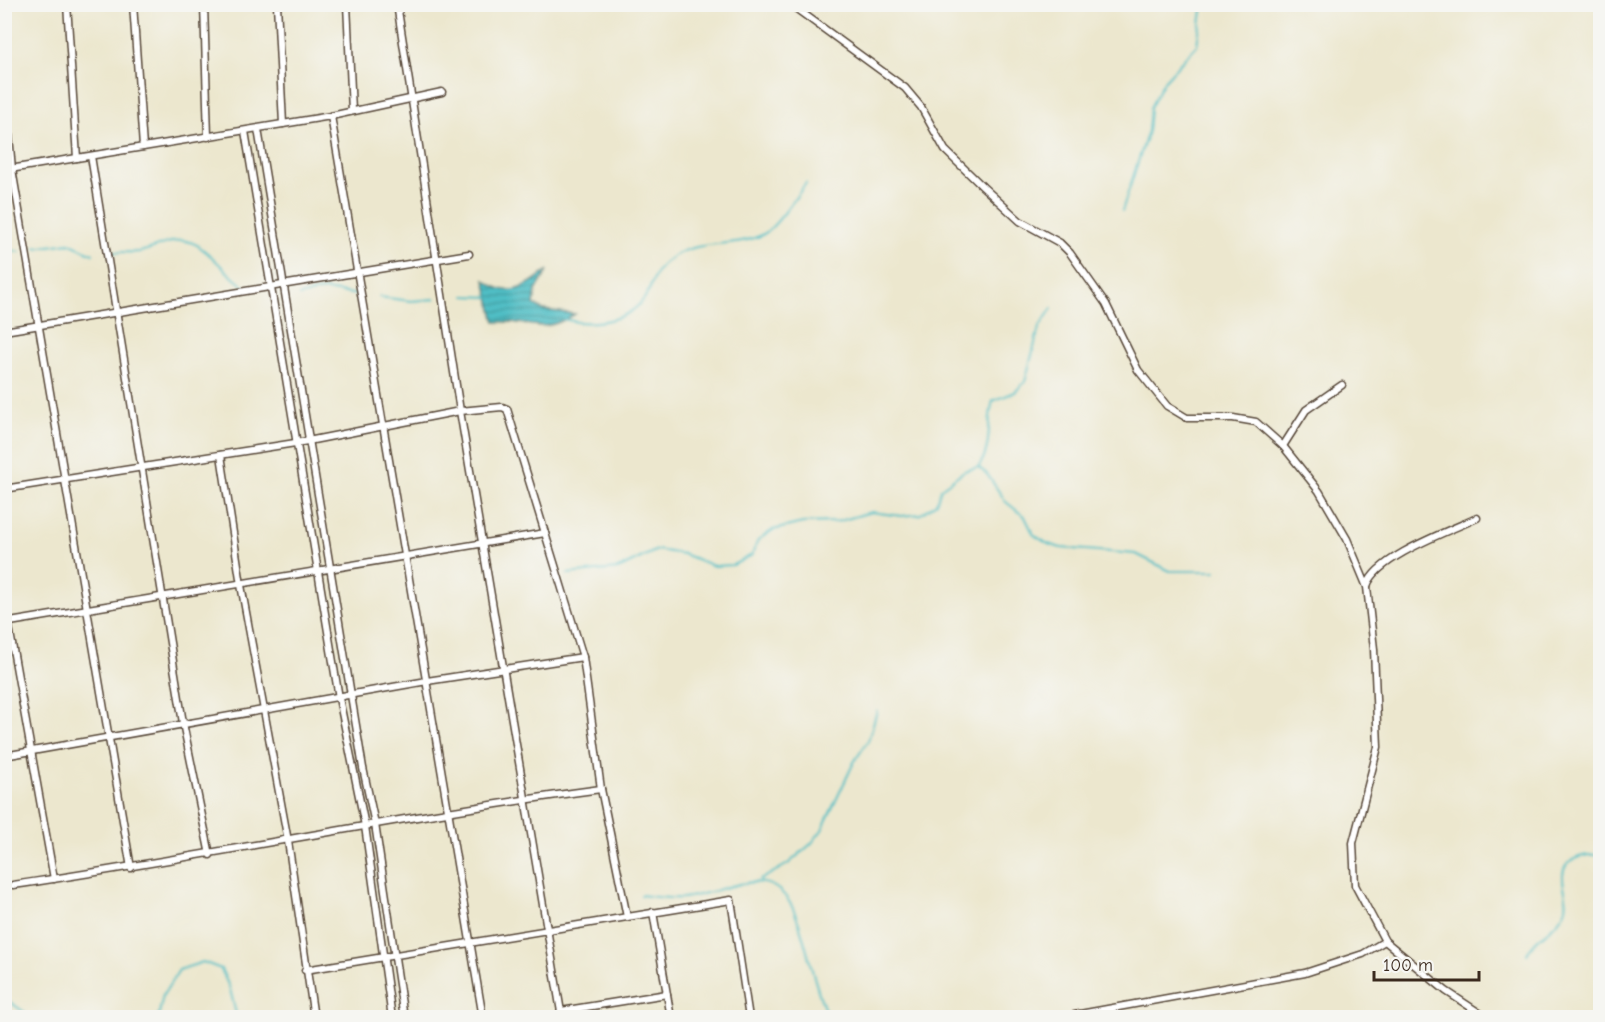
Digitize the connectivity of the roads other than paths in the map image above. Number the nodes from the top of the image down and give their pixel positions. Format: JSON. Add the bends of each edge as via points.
{"nodes":[{"id":1,"x":67,"y":4,"type":"edge"},
{"id":2,"x":133,"y":4,"type":"edge"},
{"id":3,"x":204,"y":4,"type":"edge"},
{"id":4,"x":277,"y":4,"type":"edge"},
{"id":5,"x":347,"y":4,"type":"edge"},
{"id":6,"x":397,"y":4,"type":"edge"},
{"id":7,"x":790,"y":4,"type":"edge"},
{"id":8,"x":4,"y":80,"type":"edge"},
{"id":9,"x":442,"y":93,"type":"dead end"},
{"id":10,"x":412,"y":99,"type":"junction"},
{"id":11,"x":352,"y":111,"type":"junction"},
{"id":12,"x":331,"y":116,"type":"junction"},
{"id":13,"x":283,"y":124,"type":"junction"},
{"id":14,"x":258,"y":129,"type":"junction"},
{"id":15,"x":245,"y":131,"type":"junction"},
{"id":16,"x":208,"y":137,"type":"junction"},
{"id":17,"x":143,"y":147,"type":"junction"},
{"id":18,"x":91,"y":156,"type":"junction"},
{"id":19,"x":77,"y":158,"type":"junction"},
{"id":20,"x":12,"y":169,"type":"junction"},
{"id":21,"x":4,"y":170,"type":"edge"},
{"id":22,"x":469,"y":254,"type":"dead end"},
{"id":23,"x":436,"y":261,"type":"junction"},
{"id":24,"x":359,"y":273,"type":"junction"},
{"id":25,"x":283,"y":286,"type":"junction"},
{"id":26,"x":270,"y":288,"type":"junction"},
{"id":27,"x":116,"y":313,"type":"junction"},
{"id":28,"x":39,"y":325,"type":"junction"},
{"id":29,"x":4,"y":332,"type":"edge"},
{"id":30,"x":1342,"y":385,"type":"dead end"},
{"id":31,"x":460,"y":411,"type":"junction"},
{"id":32,"x":384,"y":427,"type":"junction"},
{"id":33,"x":308,"y":441,"type":"junction"},
{"id":34,"x":296,"y":442,"type":"junction"},
{"id":35,"x":1283,"y":446,"type":"junction"},
{"id":36,"x":221,"y":454,"type":"junction"},
{"id":37,"x":143,"y":467,"type":"junction"},
{"id":38,"x":65,"y":480,"type":"junction"},
{"id":39,"x":4,"y":489,"type":"edge"},
{"id":40,"x":1477,"y":518,"type":"dead end"},
{"id":41,"x":545,"y":533,"type":"junction"},
{"id":42,"x":484,"y":543,"type":"junction"},
{"id":43,"x":405,"y":555,"type":"junction"},
{"id":44,"x":330,"y":568,"type":"junction"},
{"id":45,"x":318,"y":571,"type":"junction"},
{"id":46,"x":242,"y":585,"type":"junction"},
{"id":47,"x":1367,"y":587,"type":"junction"},
{"id":48,"x":163,"y":595,"type":"junction"},
{"id":49,"x":4,"y":599,"type":"edge"},
{"id":50,"x":86,"y":609,"type":"junction"},
{"id":51,"x":6,"y":622,"type":"edge"},
{"id":52,"x":583,"y":657,"type":"junction"},
{"id":53,"x":505,"y":670,"type":"junction"},
{"id":54,"x":427,"y":681,"type":"junction"},
{"id":55,"x":351,"y":695,"type":"junction"},
{"id":56,"x":339,"y":698,"type":"junction"},
{"id":57,"x":263,"y":709,"type":"junction"},
{"id":58,"x":183,"y":723,"type":"junction"},
{"id":59,"x":111,"y":737,"type":"junction"},
{"id":60,"x":30,"y":751,"type":"junction"},
{"id":61,"x":4,"y":756,"type":"edge"},
{"id":62,"x":601,"y":789,"type":"junction"},
{"id":63,"x":524,"y":799,"type":"junction"},
{"id":64,"x":449,"y":812,"type":"junction"},
{"id":65,"x":375,"y":824,"type":"junction"},
{"id":66,"x":365,"y":825,"type":"junction"},
{"id":67,"x":288,"y":841,"type":"junction"},
{"id":68,"x":210,"y":855,"type":"junction"},
{"id":69,"x":131,"y":868,"type":"junction"},
{"id":70,"x":54,"y":879,"type":"junction"},
{"id":71,"x":14,"y":885,"type":"dead end"},
{"id":72,"x":653,"y":912,"type":"junction"},
{"id":73,"x":627,"y":917,"type":"junction"},
{"id":74,"x":548,"y":930,"type":"junction"},
{"id":75,"x":1386,"y":941,"type":"junction"},
{"id":76,"x":471,"y":943,"type":"junction"},
{"id":77,"x":394,"y":955,"type":"junction"},
{"id":78,"x":381,"y":957,"type":"junction"},
{"id":79,"x":305,"y":970,"type":"junction"},
{"id":80,"x":667,"y":994,"type":"junction"},
{"id":81,"x":562,"y":1014,"type":"edge"},
{"id":82,"x":314,"y":1017,"type":"edge"},
{"id":83,"x":392,"y":1017,"type":"edge"},
{"id":84,"x":404,"y":1017,"type":"edge"},
{"id":85,"x":483,"y":1017,"type":"edge"},
{"id":86,"x":670,"y":1017,"type":"edge"},
{"id":87,"x":749,"y":1017,"type":"edge"},
{"id":88,"x":1058,"y":1017,"type":"edge"},
{"id":89,"x":1487,"y":1017,"type":"edge"}],
"edges":[{"from":1,"to":19,"type":"street"},
{"from":2,"to":17,"type":"street"},
{"from":3,"to":16,"type":"street"},
{"from":4,"to":13,"type":"street"},
{"from":5,"to":11,"type":"street"},
{"from":6,"to":10,"type":"street"},
{"from":7,"to":35,"type":"street","via":[[905,88],[921,107],[945,150],[1020,220],[1070,253],[1106,304],[1138,370],[1167,406],[1196,419],[1256,422]]},
{"from":8,"to":20,"type":"street"},
{"from":9,"to":10,"type":"street"},
{"from":10,"to":11,"type":"street"},
{"from":10,"to":23,"type":"street"},
{"from":11,"to":12,"type":"street"},
{"from":12,"to":13,"type":"street"},
{"from":12,"to":24,"type":"street"},
{"from":13,"to":14,"type":"street"},
{"from":14,"to":15,"type":"street"},
{"from":14,"to":25,"type":"street"},
{"from":15,"to":16,"type":"street"},
{"from":15,"to":26,"type":"street"},
{"from":16,"to":17,"type":"street"},
{"from":17,"to":18,"type":"street"},
{"from":18,"to":19,"type":"street"},
{"from":18,"to":27,"type":"street"},
{"from":19,"to":20,"type":"street"},
{"from":20,"to":21,"type":"street"},
{"from":20,"to":28,"type":"street"},
{"from":22,"to":23,"type":"street"},
{"from":23,"to":24,"type":"street"},
{"from":23,"to":31,"type":"street"},
{"from":24,"to":25,"type":"street"},
{"from":24,"to":32,"type":"street"},
{"from":25,"to":26,"type":"street"},
{"from":25,"to":33,"type":"street"},
{"from":26,"to":27,"type":"street"},
{"from":26,"to":34,"type":"street"},
{"from":27,"to":28,"type":"street"},
{"from":27,"to":37,"type":"street"},
{"from":28,"to":29,"type":"street"},
{"from":28,"to":38,"type":"street"},
{"from":30,"to":35,"type":"street","via":[[1306,410]]},
{"from":31,"to":32,"type":"street"},
{"from":31,"to":41,"type":"street","via":[[507,409]]},
{"from":31,"to":42,"type":"street"},
{"from":32,"to":33,"type":"street"},
{"from":32,"to":43,"type":"street"},
{"from":33,"to":34,"type":"street"},
{"from":33,"to":44,"type":"street"},
{"from":34,"to":36,"type":"street"},
{"from":34,"to":45,"type":"street"},
{"from":35,"to":47,"type":"street","via":[[1320,491],[1352,547]]},
{"from":36,"to":37,"type":"street"},
{"from":36,"to":46,"type":"street"},
{"from":37,"to":38,"type":"street"},
{"from":37,"to":48,"type":"street"},
{"from":38,"to":39,"type":"street"},
{"from":38,"to":50,"type":"street"},
{"from":40,"to":47,"type":"street","via":[[1385,565],[1370,576]]},
{"from":41,"to":42,"type":"street"},
{"from":41,"to":52,"type":"street"},
{"from":42,"to":43,"type":"street"},
{"from":42,"to":53,"type":"street"},
{"from":43,"to":44,"type":"street"},
{"from":43,"to":54,"type":"street"},
{"from":44,"to":45,"type":"street"},
{"from":44,"to":55,"type":"street"},
{"from":45,"to":46,"type":"street"},
{"from":45,"to":56,"type":"street"},
{"from":46,"to":48,"type":"street"},
{"from":46,"to":57,"type":"street"},
{"from":47,"to":75,"type":"street","via":[[1375,659],[1378,747],[1357,824],[1352,866],[1362,902]]},
{"from":48,"to":50,"type":"street"},
{"from":48,"to":58,"type":"street"},
{"from":49,"to":51,"type":"street"},
{"from":50,"to":51,"type":"street"},
{"from":50,"to":59,"type":"street"},
{"from":51,"to":60,"type":"street"},
{"from":52,"to":53,"type":"street"},
{"from":52,"to":62,"type":"street"},
{"from":53,"to":54,"type":"street"},
{"from":53,"to":63,"type":"street"},
{"from":54,"to":55,"type":"street"},
{"from":54,"to":64,"type":"street"},
{"from":55,"to":56,"type":"street"},
{"from":55,"to":65,"type":"street"},
{"from":56,"to":57,"type":"street"},
{"from":56,"to":66,"type":"street"},
{"from":57,"to":58,"type":"street"},
{"from":57,"to":67,"type":"street"},
{"from":58,"to":59,"type":"street"},
{"from":58,"to":68,"type":"street"},
{"from":59,"to":60,"type":"street"},
{"from":59,"to":69,"type":"street"},
{"from":60,"to":61,"type":"street"},
{"from":60,"to":70,"type":"street"},
{"from":62,"to":63,"type":"street"},
{"from":62,"to":73,"type":"street"},
{"from":63,"to":64,"type":"street"},
{"from":63,"to":74,"type":"street"},
{"from":64,"to":65,"type":"street"},
{"from":64,"to":76,"type":"street"},
{"from":65,"to":66,"type":"street"},
{"from":65,"to":77,"type":"street"},
{"from":66,"to":67,"type":"street"},
{"from":66,"to":78,"type":"street"},
{"from":67,"to":68,"type":"street"},
{"from":67,"to":79,"type":"street"},
{"from":68,"to":69,"type":"street"},
{"from":69,"to":70,"type":"street"},
{"from":70,"to":71,"type":"street"},
{"from":72,"to":73,"type":"street"},
{"from":72,"to":80,"type":"street"},
{"from":72,"to":87,"type":"street","via":[[731,900]]},
{"from":73,"to":74,"type":"street"},
{"from":74,"to":76,"type":"street"},
{"from":74,"to":81,"type":"street"},
{"from":75,"to":88,"type":"street","via":[[1363,954],[1305,973]]},
{"from":75,"to":89,"type":"street","via":[[1446,990]]},
{"from":76,"to":77,"type":"street"},
{"from":76,"to":85,"type":"street"},
{"from":77,"to":78,"type":"street"},
{"from":77,"to":84,"type":"street"},
{"from":78,"to":79,"type":"street"},
{"from":78,"to":83,"type":"street"},
{"from":79,"to":82,"type":"street"},
{"from":80,"to":81,"type":"street"},
{"from":80,"to":86,"type":"street"}]}
